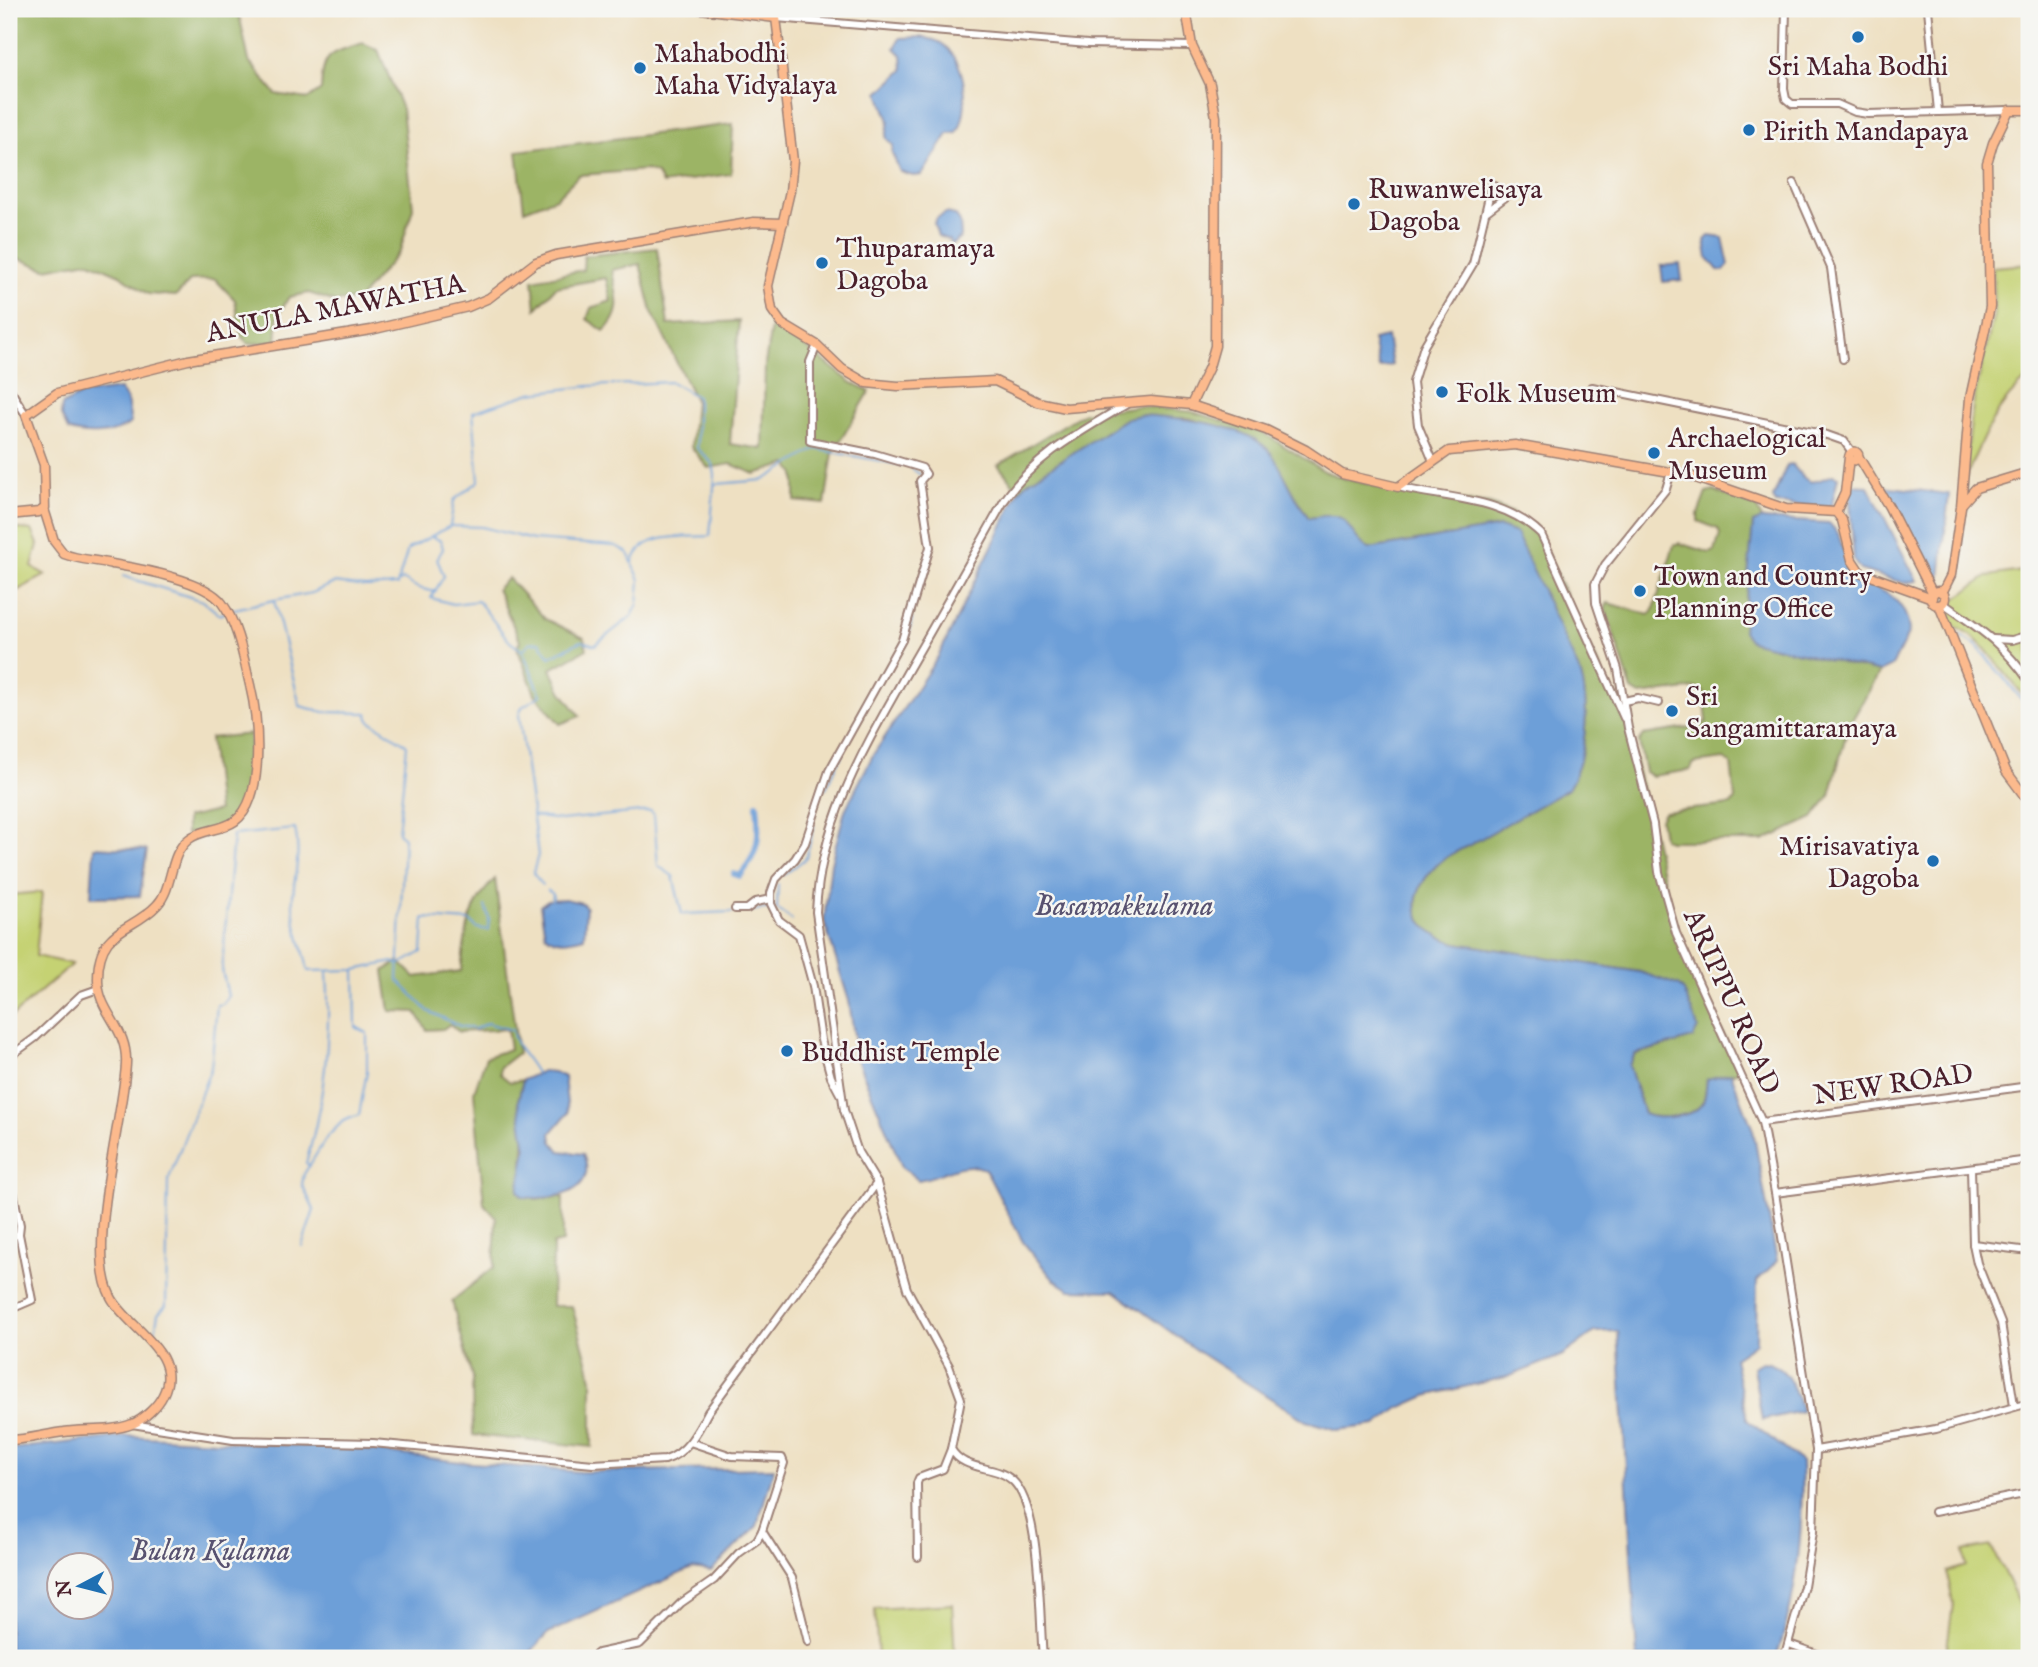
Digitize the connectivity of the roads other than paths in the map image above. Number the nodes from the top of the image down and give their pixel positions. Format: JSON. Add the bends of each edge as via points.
{"nodes":[{"id":1,"x":701,"y":9,"type":"edge"},
{"id":2,"x":1186,"y":9,"type":"edge"},
{"id":3,"x":1786,"y":9,"type":"edge"},
{"id":4,"x":1928,"y":9,"type":"edge"},
{"id":5,"x":775,"y":13,"type":"edge"},
{"id":6,"x":1192,"y":46,"type":"junction"},
{"id":7,"x":2009,"y":110,"type":"junction"},
{"id":8,"x":2029,"y":110,"type":"edge"},
{"id":9,"x":1934,"y":112,"type":"junction"},
{"id":10,"x":1794,"y":183,"type":"dead end"},
{"id":11,"x":1487,"y":211,"type":"dead end"},
{"id":12,"x":783,"y":223,"type":"junction"},
{"id":13,"x":817,"y":345,"type":"junction"},
{"id":14,"x":1843,"y":359,"type":"dead end"},
{"id":15,"x":1592,"y":387,"type":"dead end"},
{"id":16,"x":9,"y":388,"type":"edge"},
{"id":17,"x":1132,"y":402,"type":"junction"},
{"id":18,"x":1191,"y":405,"type":"junction"},
{"id":19,"x":26,"y":415,"type":"junction"},
{"id":20,"x":1854,"y":459,"type":"junction"},
{"id":21,"x":1433,"y":461,"type":"junction"},
{"id":22,"x":1671,"y":472,"type":"junction"},
{"id":23,"x":2029,"y":472,"type":"edge"},
{"id":24,"x":1398,"y":486,"type":"junction"},
{"id":25,"x":1961,"y":507,"type":"junction"},
{"id":26,"x":44,"y":509,"type":"junction"},
{"id":27,"x":1836,"y":512,"type":"junction"},
{"id":28,"x":9,"y":515,"type":"edge"},
{"id":29,"x":1935,"y":595,"type":"junction"},
{"id":30,"x":1941,"y":604,"type":"junction"},
{"id":31,"x":2029,"y":635,"type":"edge"},
{"id":32,"x":1991,"y":639,"type":"junction"},
{"id":33,"x":2029,"y":681,"type":"edge"},
{"id":34,"x":1624,"y":701,"type":"junction"},
{"id":35,"x":1658,"y":703,"type":"dead end"},
{"id":36,"x":1628,"y":728,"type":"junction"},
{"id":37,"x":2029,"y":802,"type":"edge"},
{"id":38,"x":771,"y":899,"type":"junction"},
{"id":39,"x":735,"y":909,"type":"dead end"},
{"id":40,"x":98,"y":989,"type":"junction"},
{"id":41,"x":9,"y":1057,"type":"edge"},
{"id":42,"x":2029,"y":1086,"type":"edge"},
{"id":43,"x":842,"y":1098,"type":"junction"},
{"id":44,"x":1762,"y":1122,"type":"junction"},
{"id":45,"x":2029,"y":1160,"type":"edge"},
{"id":46,"x":1972,"y":1168,"type":"junction"},
{"id":47,"x":9,"y":1172,"type":"edge"},
{"id":48,"x":877,"y":1183,"type":"junction"},
{"id":49,"x":1775,"y":1193,"type":"junction"},
{"id":50,"x":19,"y":1234,"type":"junction"},
{"id":51,"x":9,"y":1238,"type":"edge"},
{"id":52,"x":1973,"y":1244,"type":"junction"},
{"id":53,"x":2029,"y":1251,"type":"edge"},
{"id":54,"x":9,"y":1310,"type":"edge"},
{"id":55,"x":2029,"y":1403,"type":"edge"},
{"id":56,"x":2014,"y":1405,"type":"junction"},
{"id":57,"x":132,"y":1424,"type":"junction"},
{"id":58,"x":9,"y":1440,"type":"edge"},
{"id":59,"x":690,"y":1442,"type":"junction"},
{"id":60,"x":951,"y":1449,"type":"junction"},
{"id":61,"x":1816,"y":1450,"type":"junction"},
{"id":62,"x":2029,"y":1493,"type":"edge"},
{"id":63,"x":1934,"y":1513,"type":"dead end"},
{"id":64,"x":762,"y":1531,"type":"junction"},
{"id":65,"x":918,"y":1557,"type":"dead end"},
{"id":66,"x":808,"y":1642,"type":"dead end"},
{"id":67,"x":1789,"y":1644,"type":"junction"},
{"id":68,"x":592,"y":1658,"type":"edge"},
{"id":69,"x":1043,"y":1658,"type":"edge"},
{"id":70,"x":1784,"y":1658,"type":"edge"},
{"id":71,"x":1828,"y":1658,"type":"edge"}],
"edges":[{"from":1,"to":5,"type":"main road"},
{"from":2,"to":6,"type":"main road"},
{"from":3,"to":9,"type":"street","via":[[1784,89],[1788,102],[1837,104],[1859,114]]},
{"from":4,"to":9,"type":"street"},
{"from":5,"to":6,"type":"street","via":[[1088,44]]},
{"from":5,"to":12,"type":"main road","via":[[793,161]]},
{"from":6,"to":18,"type":"main road","via":[[1210,84],[1216,117],[1216,320],[1212,360]]},
{"from":7,"to":8,"type":"main road"},
{"from":7,"to":9,"type":"street"},
{"from":7,"to":25,"type":"main road","via":[[1993,143],[1986,173],[1990,307],[1970,398]]},
{"from":10,"to":14,"type":"street","via":[[1830,268]]},
{"from":11,"to":21,"type":"street","via":[[1472,264],[1423,346],[1413,382],[1418,425]]},
{"from":12,"to":13,"type":"main road","via":[[768,280],[768,298],[782,324]]},
{"from":12,"to":19,"type":"main road","name":"ANULA MAWATHA","via":[[754,222],[556,255],[536,262],[489,298],[468,307],[386,327],[188,360],[57,393]]},
{"from":13,"to":17,"type":"main road","via":[[842,369],[877,385],[990,380],[1059,407]]},
{"from":13,"to":38,"type":"street","via":[[810,362],[810,441],[922,468],[930,547],[902,640],[830,771],[805,843],[776,879]]},
{"from":15,"to":20,"type":"street","via":[[1827,435],[1844,441]]},
{"from":16,"to":19,"type":"street"},
{"from":17,"to":18,"type":"main road"},
{"from":17,"to":43,"type":"street","via":[[1061,444],[1016,484],[856,762],[842,795],[822,854],[816,912]]},
{"from":18,"to":24,"type":"main road","via":[[1266,430],[1342,474]]},
{"from":19,"to":26,"type":"main road","via":[[44,465]]},
{"from":20,"to":27,"type":"main road"},
{"from":20,"to":29,"type":"main road","via":[[1889,507]]},
{"from":21,"to":22,"type":"main road","via":[[1455,450],[1516,445]]},
{"from":21,"to":24,"type":"main road"},
{"from":22,"to":27,"type":"main road","via":[[1786,509]]},
{"from":22,"to":34,"type":"street","name":"ARIPPU ROAD","via":[[1666,489],[1614,551],[1595,584],[1596,603]]},
{"from":23,"to":25,"type":"main road","via":[[1976,488]]},
{"from":24,"to":36,"type":"street","via":[[1490,505],[1527,521],[1541,534]]},
{"from":25,"to":29,"type":"main road","via":[[1951,575]]},
{"from":26,"to":28,"type":"main road"},
{"from":26,"to":40,"type":"main road","via":[[54,541],[64,554],[210,592],[229,615],[255,710],[257,753],[245,811],[231,824],[186,841],[158,904],[121,928],[107,944],[98,970]]},
{"from":27,"to":29,"type":"main road","via":[[1860,572]]},
{"from":29,"to":30,"type":"main road"},
{"from":30,"to":32,"type":"street","via":[[1979,625]]},
{"from":30,"to":37,"type":"main road","via":[[2006,771]]},
{"from":31,"to":32,"type":"street"},
{"from":32,"to":33,"type":"street","via":[[2012,656]]},
{"from":34,"to":35,"type":"street","via":[[1639,698]]},
{"from":34,"to":36,"type":"street","name":"ARIPPU ROAD"},
{"from":36,"to":44,"type":"street","name":"ARIPPU ROAD","via":[[1676,933]]},
{"from":38,"to":39,"type":"street"},
{"from":38,"to":43,"type":"street","via":[[779,920],[799,935],[821,1040]]},
{"from":40,"to":41,"type":"street","via":[[80,995]]},
{"from":40,"to":57,"type":"main road","via":[[121,1031],[126,1054],[107,1190],[105,1278],[113,1301],[155,1346],[166,1372],[161,1399]]},
{"from":42,"to":44,"type":"street","name":"NEW ROAD"},
{"from":43,"to":48,"type":"street","via":[[858,1152]]},
{"from":44,"to":49,"type":"street","name":"ARIPPU ROAD"},
{"from":45,"to":46,"type":"street"},
{"from":46,"to":49,"type":"street"},
{"from":46,"to":52,"type":"street"},
{"from":47,"to":50,"type":"street"},
{"from":48,"to":59,"type":"street"},
{"from":48,"to":60,"type":"street","via":[[907,1289],[957,1386],[960,1410]]},
{"from":49,"to":61,"type":"street","name":"ARIPPU ROAD"},
{"from":50,"to":51,"type":"street"},
{"from":50,"to":54,"type":"street","via":[[32,1300]]},
{"from":52,"to":53,"type":"street"},
{"from":52,"to":56,"type":"street","via":[[2001,1323]]},
{"from":55,"to":56,"type":"street"},
{"from":56,"to":61,"type":"street","via":[[1936,1429]]},
{"from":57,"to":58,"type":"main road"},
{"from":57,"to":59,"type":"street","via":[[233,1440],[373,1443],[593,1464],[673,1458]]},
{"from":59,"to":64,"type":"street","via":[[732,1456],[782,1458],[785,1463]]},
{"from":60,"to":65,"type":"street","via":[[943,1469],[917,1483]]},
{"from":60,"to":69,"type":"street","via":[[965,1464],[1010,1478],[1025,1502],[1035,1536]]},
{"from":61,"to":67,"type":"street","name":"ARIPPU ROAD","via":[[1813,1532]]},
{"from":62,"to":63,"type":"street"},
{"from":64,"to":66,"type":"street","via":[[792,1578]]},
{"from":64,"to":68,"type":"street","via":[[640,1644]]},
{"from":67,"to":70,"type":"street","name":"ARIPPU ROAD"},
{"from":67,"to":71,"type":"street"}]}
